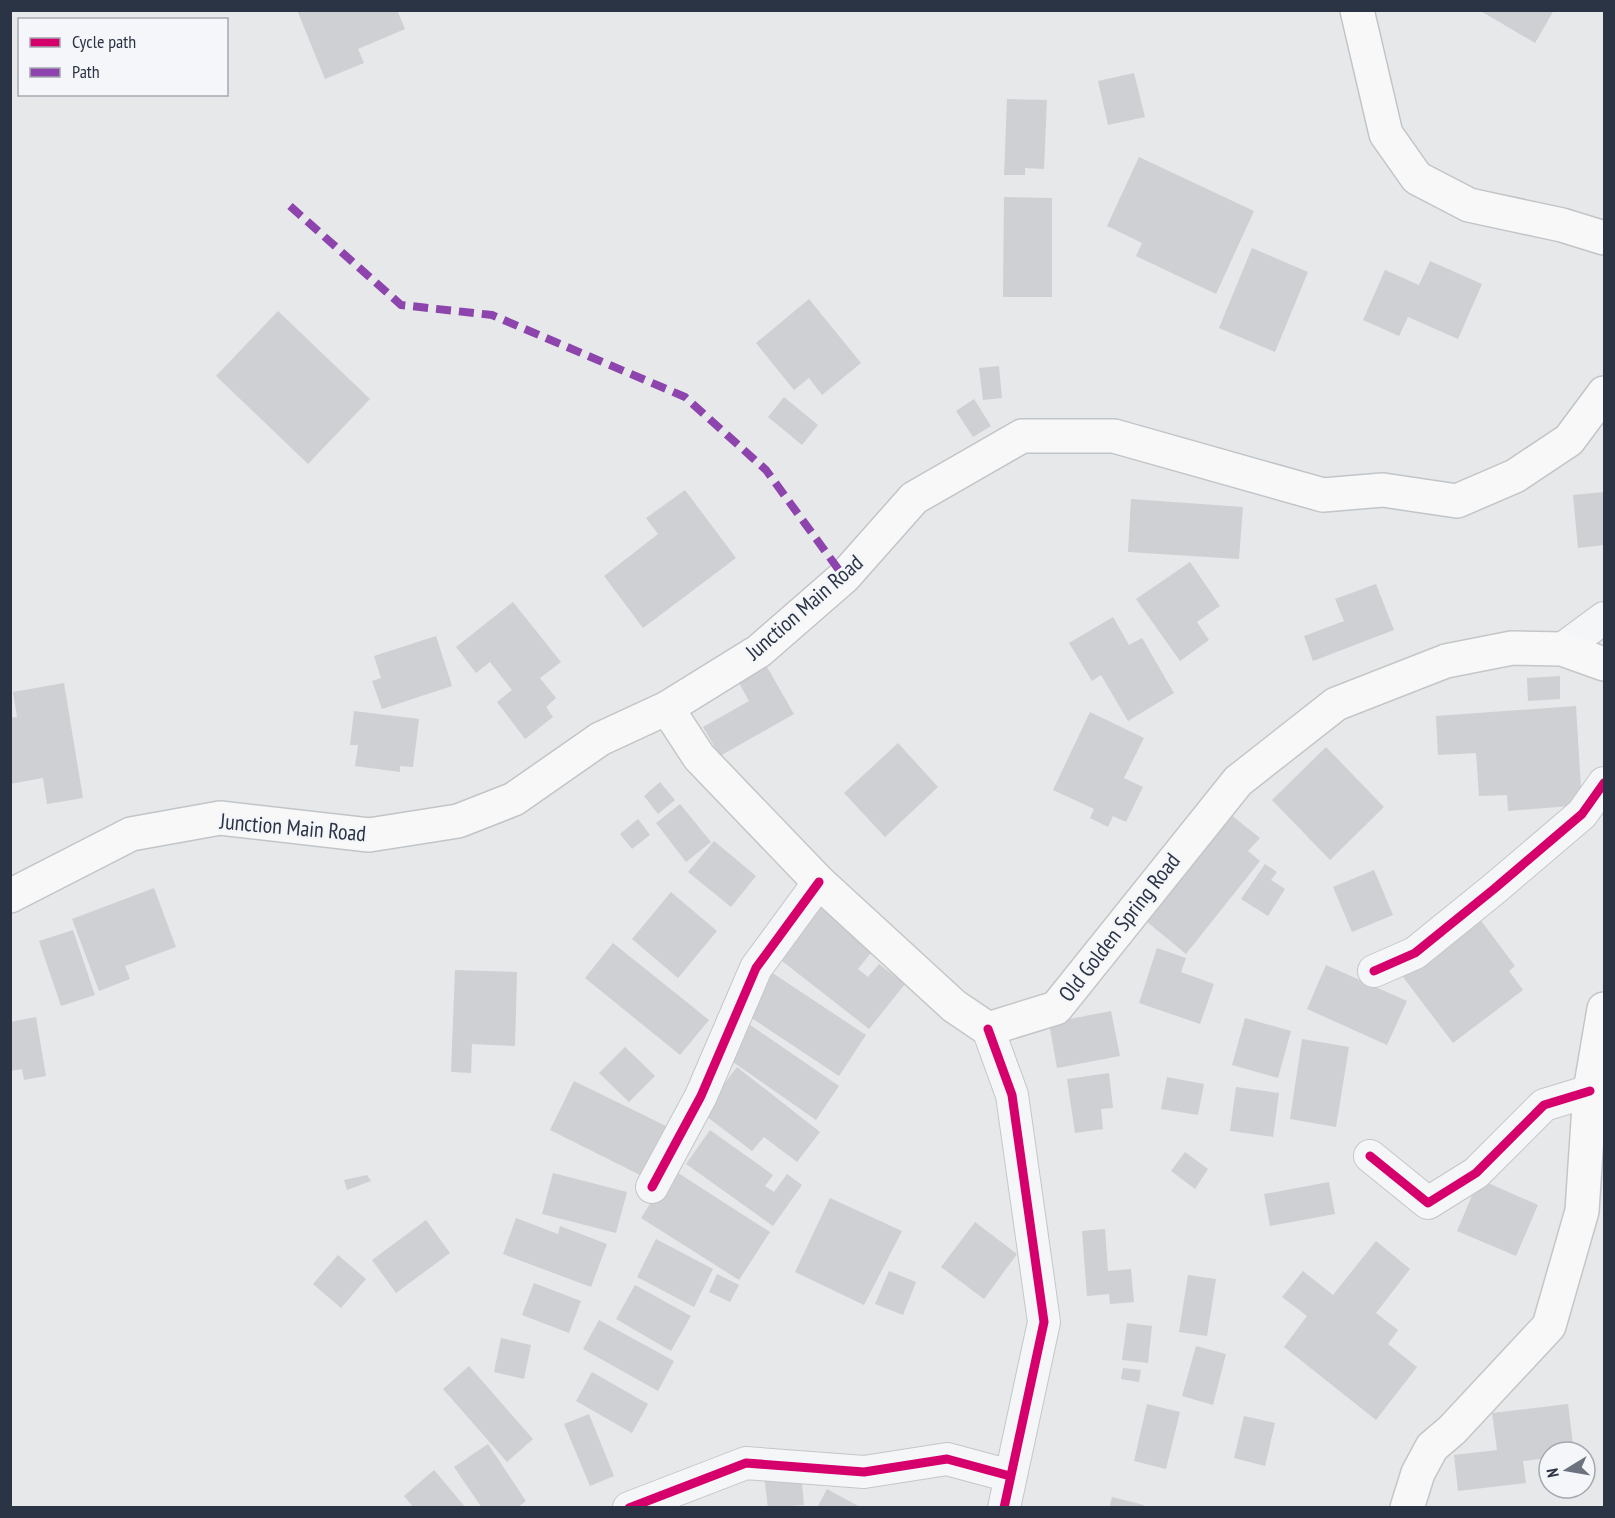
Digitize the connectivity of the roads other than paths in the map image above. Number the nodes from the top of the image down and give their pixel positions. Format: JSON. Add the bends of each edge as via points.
{"nodes":[{"id":1,"x":1357,"y":10,"type":"edge"},
{"id":2,"x":1605,"y":238,"type":"edge"},
{"id":3,"x":1605,"y":393,"type":"edge"},
{"id":4,"x":1605,"y":618,"type":"edge"},
{"id":5,"x":1562,"y":649,"type":"junction"},
{"id":6,"x":1605,"y":664,"type":"edge"},
{"id":7,"x":667,"y":708,"type":"junction"},
{"id":8,"x":1605,"y":783,"type":"edge"},
{"id":9,"x":819,"y":882,"type":"junction"},
{"id":10,"x":10,"y":896,"type":"edge"},
{"id":11,"x":1374,"y":971,"type":"dead end"},
{"id":12,"x":1605,"y":1009,"type":"edge"},
{"id":13,"x":988,"y":1029,"type":"junction"},
{"id":14,"x":1590,"y":1091,"type":"junction"},
{"id":15,"x":1370,"y":1156,"type":"dead end"},
{"id":16,"x":652,"y":1187,"type":"dead end"},
{"id":17,"x":1010,"y":1476,"type":"junction"},
{"id":18,"x":629,"y":1508,"type":"edge"},
{"id":19,"x":1004,"y":1508,"type":"edge"},
{"id":20,"x":1407,"y":1508,"type":"edge"}],
"edges":[{"from":1,"to":2,"type":"main road","via":[[1386,134],[1417,178],[1469,205]]},
{"from":3,"to":7,"type":"main road","name":"Junction Main Road","via":[[1569,440],[1515,476],[1457,501],[1383,490],[1323,495],[1114,436],[1022,436],[914,498],[844,577],[759,651]]},
{"from":4,"to":5,"type":"street"},
{"from":5,"to":6,"type":"main road","name":"Old Golden Spring Road"},
{"from":5,"to":13,"type":"main road","name":"Old Golden Spring Road","via":[[1512,648],[1446,661],[1335,704],[1238,781],[1056,1008]]},
{"from":7,"to":9,"type":"main road","via":[[699,757]]},
{"from":7,"to":10,"type":"main road","name":"Junction Main Road","via":[[600,739],[514,799],[458,821],[369,835],[220,818],[131,834]]},
{"from":8,"to":11,"type":"street","via":[[1582,813],[1494,889],[1415,953]]},
{"from":9,"to":13,"type":"main road","via":[[954,1006]]},
{"from":9,"to":16,"type":"street","via":[[756,968],[701,1096]]},
{"from":12,"to":14,"type":"main road"},
{"from":13,"to":17,"type":"street","via":[[1012,1095],[1044,1322]]},
{"from":14,"to":15,"type":"street","via":[[1544,1105],[1476,1173],[1428,1203]]},
{"from":14,"to":20,"type":"main road","via":[[1582,1211],[1549,1326],[1432,1447],[1418,1473]]},
{"from":17,"to":18,"type":"street","via":[[947,1459],[864,1472],[746,1463]]},
{"from":17,"to":19,"type":"street"}]}
